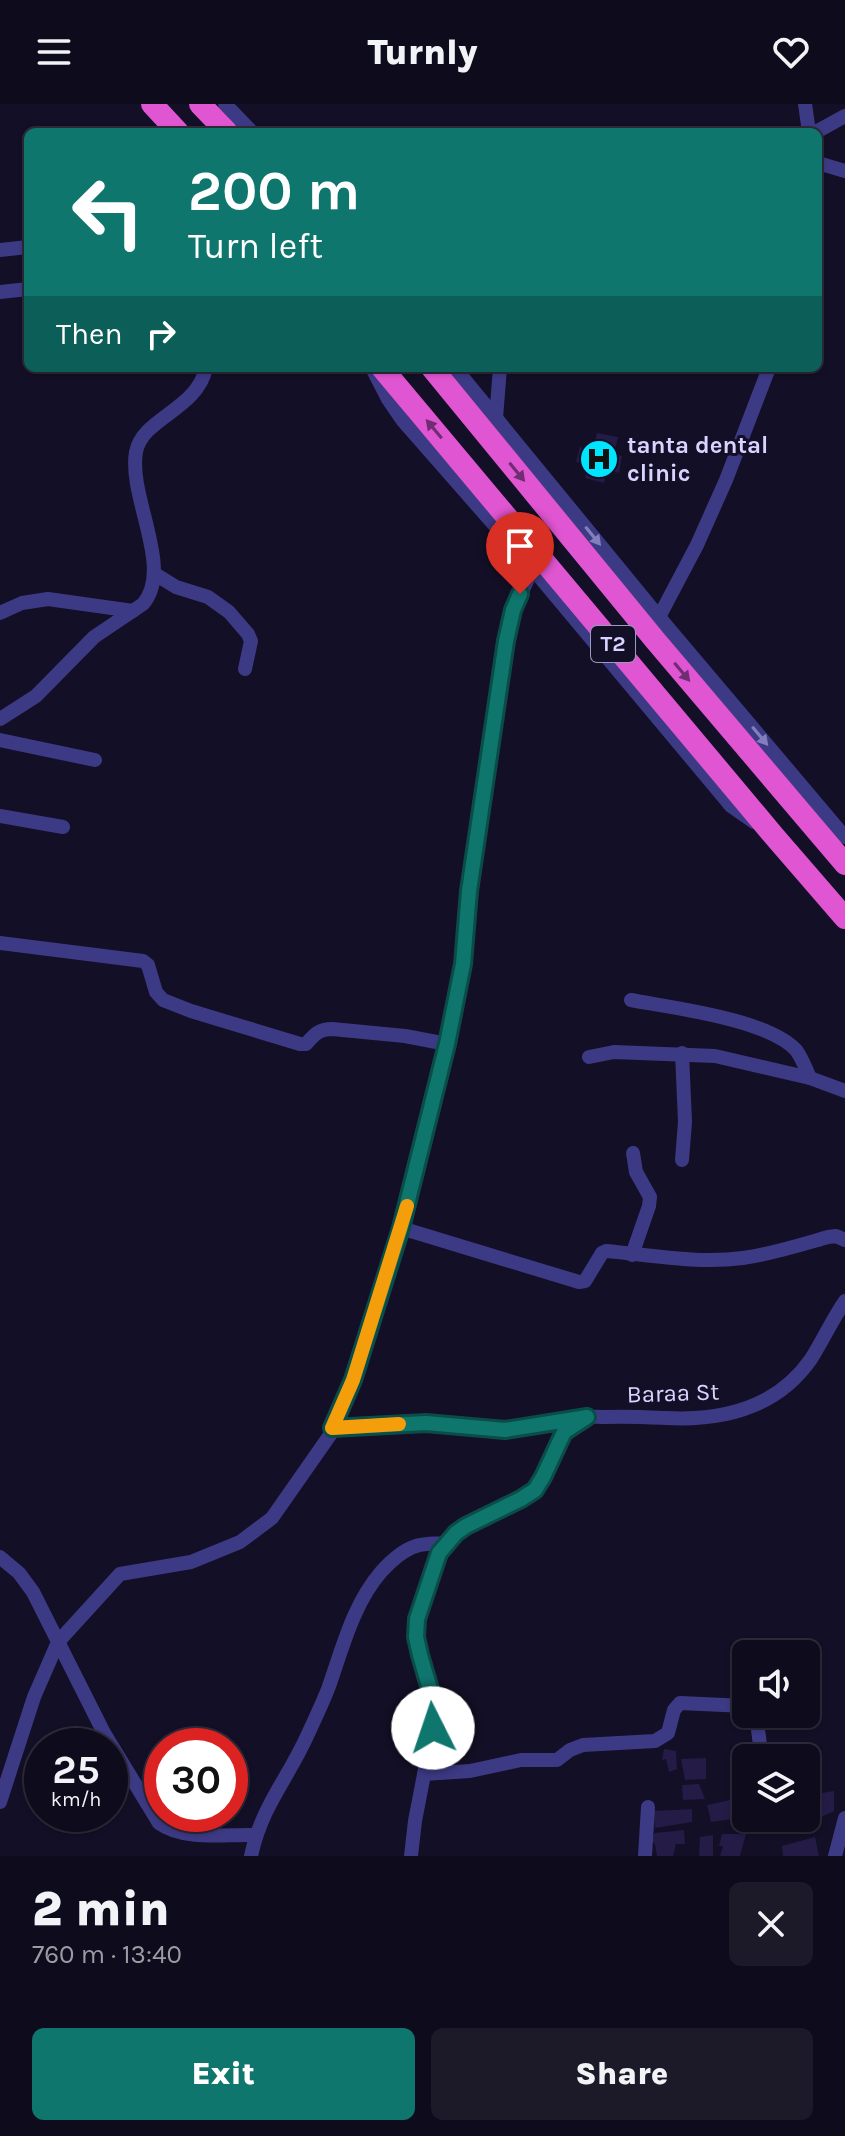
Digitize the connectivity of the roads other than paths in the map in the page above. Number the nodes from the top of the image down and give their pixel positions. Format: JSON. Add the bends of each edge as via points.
{"nodes":[{"id":1,"x":152,"y":104,"type":"edge"},
{"id":2,"x":200,"y":104,"type":"edge"},
{"id":3,"x":225,"y":104,"type":"edge"},
{"id":4,"x":805,"y":104,"type":"edge"},
{"id":5,"x":845,"y":116,"type":"edge"},
{"id":6,"x":174,"y":128,"type":"edge"},
{"id":7,"x":223,"y":128,"type":"edge"},
{"id":8,"x":248,"y":128,"type":"edge"},
{"id":9,"x":808,"y":128,"type":"edge"},
{"id":10,"x":822,"y":129,"type":"edge"},
{"id":11,"x":822,"y":164,"type":"edge"},
{"id":12,"x":845,"y":171,"type":"edge"},
{"id":13,"x":24,"y":247,"type":"edge"},
{"id":14,"x":0,"y":250,"type":"edge"},
{"id":15,"x":24,"y":289,"type":"edge"},
{"id":16,"x":0,"y":292,"type":"edge"},
{"id":17,"x":205,"y":372,"type":"edge"},
{"id":18,"x":374,"y":372,"type":"edge"},
{"id":19,"x":385,"y":372,"type":"edge"},
{"id":20,"x":435,"y":372,"type":"edge"},
{"id":21,"x":458,"y":372,"type":"edge"},
{"id":22,"x":500,"y":372,"type":"edge"},
{"id":23,"x":767,"y":372,"type":"edge"},
{"id":24,"x":496,"y":418,"type":"junction"},
{"id":25,"x":533,"y":569,"type":"junction"},
{"id":26,"x":155,"y":574,"type":"junction"},
{"id":27,"x":133,"y":611,"type":"junction"},
{"id":28,"x":0,"y":613,"type":"edge"},
{"id":29,"x":659,"y":617,"type":"junction"},
{"id":30,"x":245,"y":669,"type":"dead end"},
{"id":31,"x":0,"y":719,"type":"edge"},
{"id":32,"x":0,"y":740,"type":"edge"},
{"id":33,"x":95,"y":760,"type":"dead end"},
{"id":34,"x":804,"y":815,"type":"junction"},
{"id":35,"x":0,"y":816,"type":"edge"},
{"id":36,"x":63,"y":827,"type":"dead end"},
{"id":37,"x":774,"y":836,"type":"junction"},
{"id":38,"x":845,"y":837,"type":"edge"},
{"id":39,"x":845,"y":864,"type":"edge"},
{"id":40,"x":843,"y":913,"type":"edge"},
{"id":41,"x":0,"y":943,"type":"edge"},
{"id":42,"x":631,"y":1000,"type":"dead end"},
{"id":43,"x":447,"y":1044,"type":"junction"},
{"id":44,"x":682,"y":1053,"type":"junction"},
{"id":45,"x":589,"y":1057,"type":"dead end"},
{"id":46,"x":810,"y":1078,"type":"junction"},
{"id":47,"x":845,"y":1091,"type":"edge"},
{"id":48,"x":633,"y":1153,"type":"dead end"},
{"id":49,"x":682,"y":1160,"type":"dead end"},
{"id":50,"x":401,"y":1228,"type":"junction"},
{"id":51,"x":845,"y":1240,"type":"edge"},
{"id":52,"x":632,"y":1255,"type":"junction"},
{"id":53,"x":845,"y":1301,"type":"edge"},
{"id":54,"x":587,"y":1417,"type":"junction"},
{"id":55,"x":332,"y":1428,"type":"junction"},
{"id":56,"x":446,"y":1543,"type":"junction"},
{"id":57,"x":0,"y":1557,"type":"edge"},
{"id":58,"x":58,"y":1642,"type":"junction"},
{"id":59,"x":732,"y":1705,"type":"edge"},
{"id":60,"x":424,"y":1774,"type":"junction"},
{"id":61,"x":0,"y":1802,"type":"edge"},
{"id":62,"x":648,"y":1807,"type":"dead end"},
{"id":63,"x":845,"y":1818,"type":"edge"},
{"id":64,"x":255,"y":1835,"type":"junction"},
{"id":65,"x":251,"y":1856,"type":"edge"},
{"id":66,"x":411,"y":1856,"type":"edge"},
{"id":67,"x":645,"y":1856,"type":"edge"},
{"id":68,"x":835,"y":1856,"type":"edge"}],
"edges":[{"from":1,"to":6,"type":"highway"},
{"from":2,"to":7,"type":"highway"},
{"from":3,"to":8,"type":"street"},
{"from":4,"to":9,"type":"street"},
{"from":5,"to":10,"type":"street"},
{"from":11,"to":12,"type":"street"},
{"from":13,"to":14,"type":"street"},
{"from":15,"to":16,"type":"street"},
{"from":17,"to":26,"type":"street","via":[[194,392],[144,434],[136,449]]},
{"from":18,"to":25,"type":"street","via":[[403,421]]},
{"from":37,"to":19,"type":"highway","number":"T2","one_way":true},
{"from":20,"to":34,"type":"highway","number":"T2","one_way":true},
{"from":21,"to":24,"type":"street"},
{"from":22,"to":24,"type":"street"},
{"from":23,"to":29,"type":"street","via":[[726,480]]},
{"from":24,"to":29,"type":"street","one_way":true},
{"from":25,"to":37,"type":"street","via":[[731,806]]},
{"from":25,"to":43,"type":"street","via":[[513,610],[506,641],[463,964]]},
{"from":26,"to":27,"type":"street","via":[[150,596]]},
{"from":26,"to":30,"type":"street","via":[[229,612],[251,641]]},
{"from":27,"to":28,"type":"street","via":[[48,599]]},
{"from":27,"to":31,"type":"street","via":[[83,646],[36,696]]},
{"from":29,"to":38,"type":"street","one_way":true},
{"from":32,"to":33,"type":"street"},
{"from":34,"to":37,"type":"highway"},
{"from":34,"to":39,"type":"highway","number":"T2"},
{"from":35,"to":36,"type":"street"},
{"from":37,"to":40,"type":"highway","number":"T2"},
{"from":41,"to":43,"type":"street","via":[[143,961],[163,1000],[300,1044],[324,1029]]},
{"from":42,"to":46,"type":"street","via":[[733,1020],[781,1039],[800,1056]]},
{"from":43,"to":50,"type":"street"},
{"from":44,"to":45,"type":"street"},
{"from":44,"to":46,"type":"street"},
{"from":44,"to":49,"type":"street"},
{"from":46,"to":47,"type":"street"},
{"from":48,"to":52,"type":"street","via":[[636,1172],[650,1197]]},
{"from":50,"to":52,"type":"street","via":[[579,1282],[585,1281],[602,1253]]},
{"from":50,"to":55,"type":"street","via":[[353,1380]]},
{"from":51,"to":52,"type":"street","via":[[828,1237],[741,1258]]},
{"from":53,"to":54,"type":"street","name":"Baraa St","via":[[787,1387],[742,1410],[705,1417]]},
{"from":54,"to":55,"type":"street","name":"Baraa St","via":[[505,1430],[426,1423]]},
{"from":54,"to":56,"type":"street","via":[[564,1432],[535,1490],[466,1526]]},
{"from":55,"to":58,"type":"street","via":[[272,1518],[240,1542],[191,1562],[120,1574]]},
{"from":56,"to":60,"type":"street","via":[[417,1619],[433,1714]]},
{"from":56,"to":64,"type":"street","via":[[415,1546],[399,1555],[362,1600],[309,1732]]},
{"from":57,"to":58,"type":"street","via":[[25,1581]]},
{"from":58,"to":61,"type":"street"},
{"from":58,"to":64,"type":"street","via":[[104,1733],[159,1823],[181,1834]]},
{"from":59,"to":60,"type":"street","via":[[680,1703],[668,1733],[655,1741],[583,1745],[557,1760]]},
{"from":60,"to":66,"type":"street"},
{"from":62,"to":67,"type":"street"},
{"from":63,"to":68,"type":"street"},
{"from":64,"to":65,"type":"street"}]}
